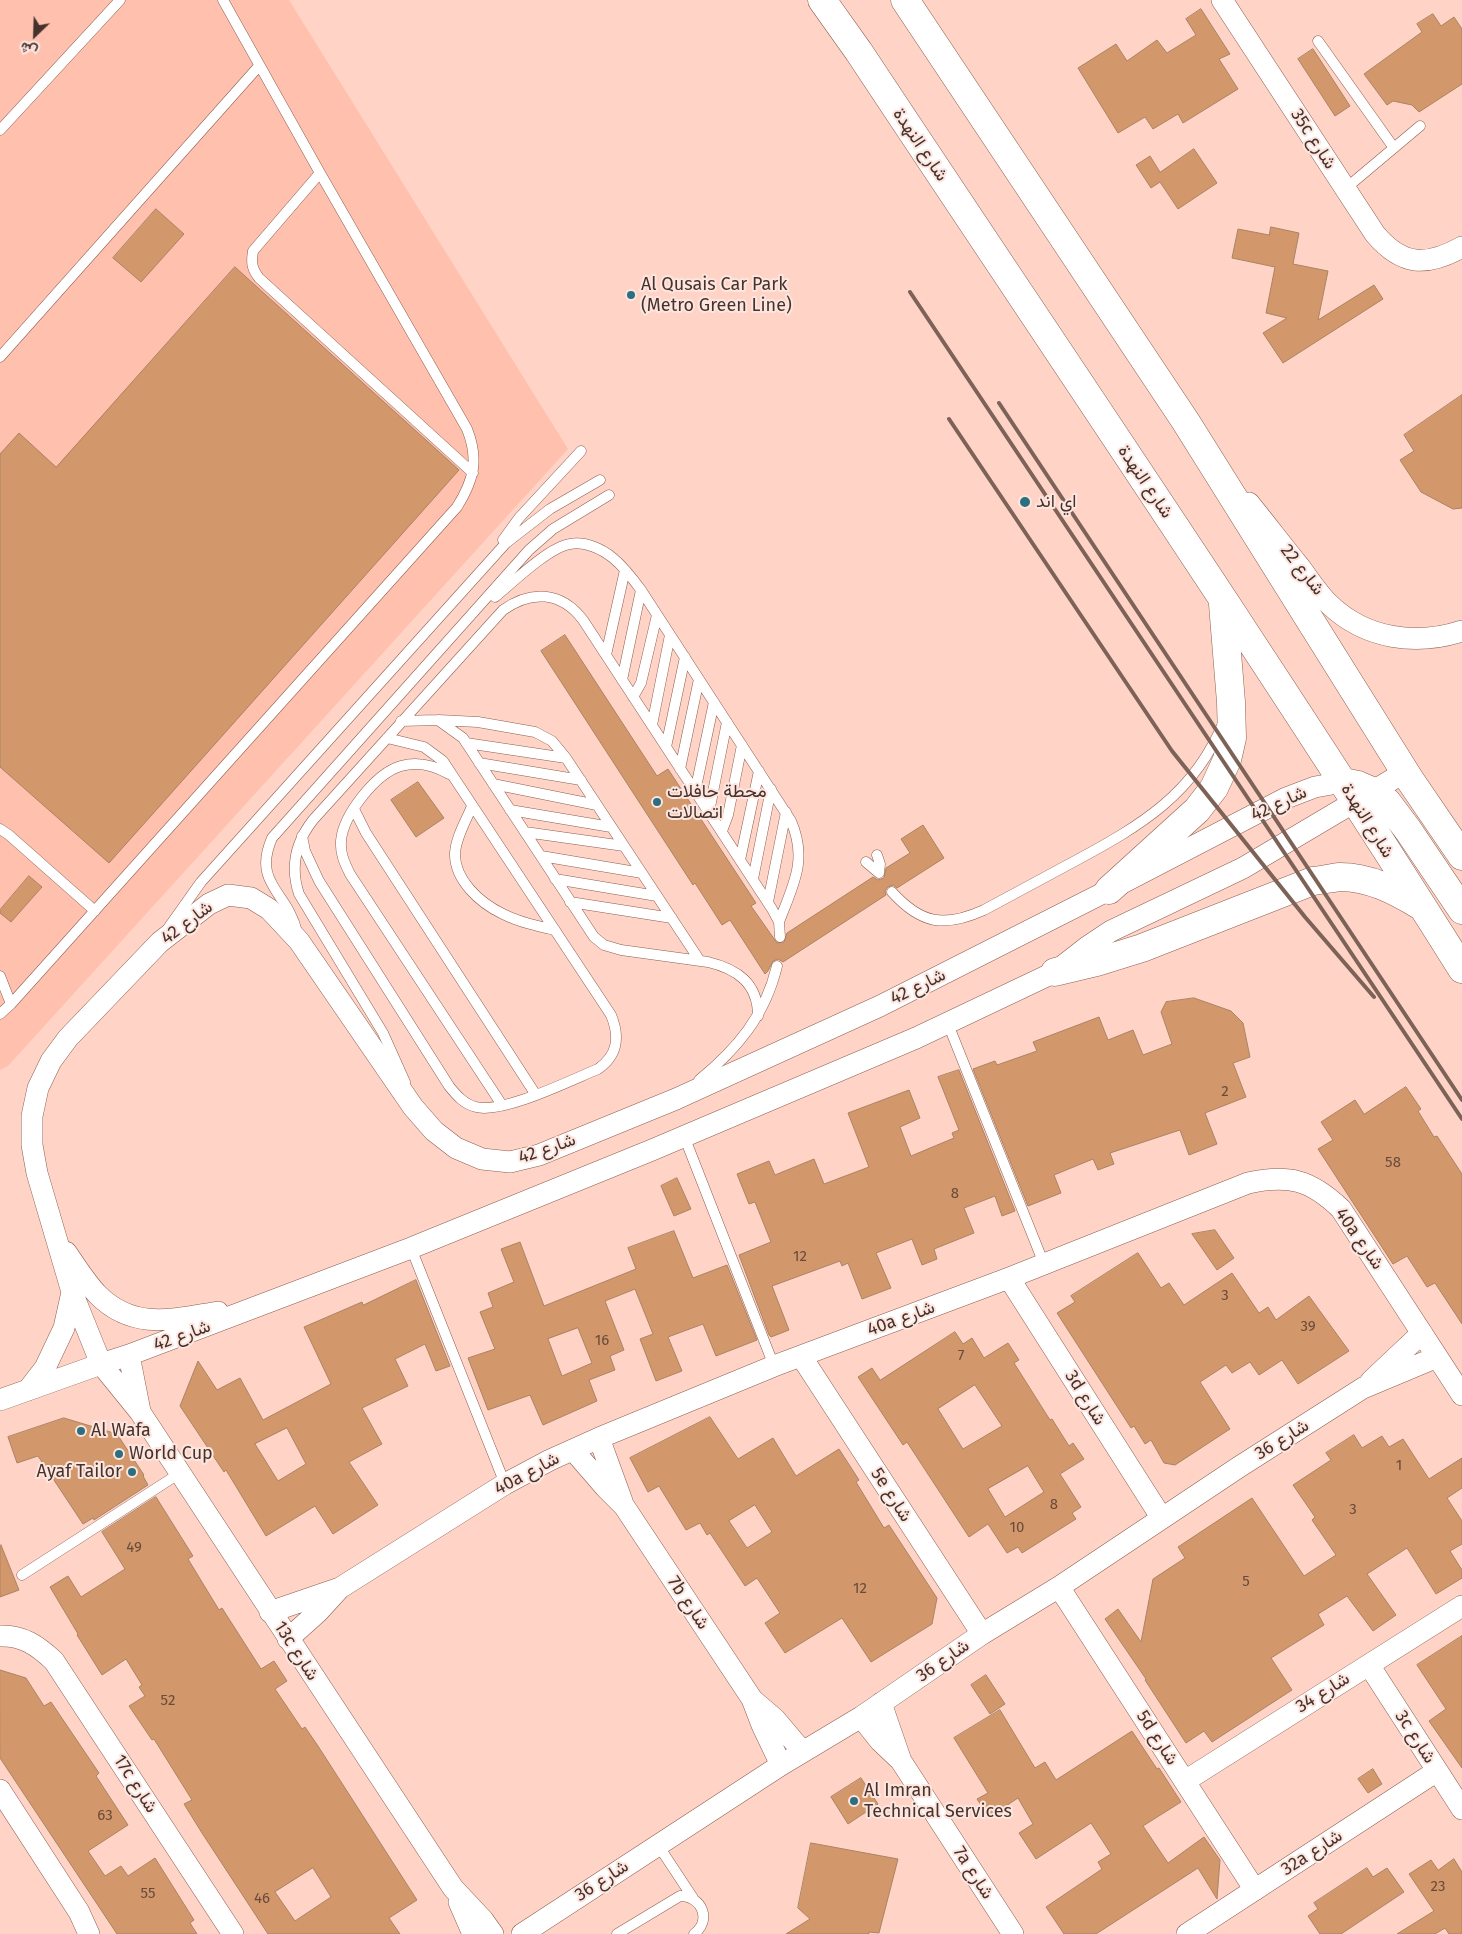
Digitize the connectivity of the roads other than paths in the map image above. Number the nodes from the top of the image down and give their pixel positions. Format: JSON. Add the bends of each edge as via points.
{"nodes":[{"id":1,"x":120,"y":0,"type":"edge"},
{"id":2,"x":223,"y":0,"type":"edge"},
{"id":3,"x":822,"y":0,"type":"edge"},
{"id":4,"x":905,"y":0,"type":"edge"},
{"id":5,"x":1222,"y":0,"type":"edge"},
{"id":6,"x":1318,"y":42,"type":"dead end"},
{"id":7,"x":259,"y":66,"type":"junction"},
{"id":8,"x":1420,"y":126,"type":"dead end"},
{"id":9,"x":0,"y":130,"type":"edge"},
{"id":10,"x":1394,"y":148,"type":"junction"},
{"id":11,"x":320,"y":173,"type":"junction"},
{"id":12,"x":1345,"y":189,"type":"junction"},
{"id":13,"x":1462,"y":247,"type":"edge"},
{"id":14,"x":0,"y":357,"type":"edge"},
{"id":15,"x":1186,"y":422,"type":"junction"},
{"id":16,"x":581,"y":451,"type":"dead end"},
{"id":17,"x":473,"y":473,"type":"junction"},
{"id":18,"x":600,"y":480,"type":"dead end"},
{"id":19,"x":609,"y":495,"type":"dead end"},
{"id":20,"x":493,"y":557,"type":"junction"},
{"id":21,"x":625,"y":570,"type":"junction"},
{"id":22,"x":641,"y":590,"type":"junction"},
{"id":23,"x":1223,"y":600,"type":"junction"},
{"id":24,"x":473,"y":615,"type":"junction"},
{"id":25,"x":657,"y":615,"type":"junction"},
{"id":26,"x":1462,"y":631,"type":"edge"},
{"id":27,"x":670,"y":635,"type":"junction"},
{"id":28,"x":606,"y":656,"type":"junction"},
{"id":29,"x":685,"y":657,"type":"junction"},
{"id":30,"x":699,"y":679,"type":"junction"},
{"id":31,"x":622,"y":680,"type":"junction"},
{"id":32,"x":633,"y":697,"type":"junction"},
{"id":33,"x":714,"y":702,"type":"junction"},
{"id":34,"x":1231,"y":702,"type":"junction"},
{"id":35,"x":438,"y":720,"type":"junction"},
{"id":36,"x":401,"y":721,"type":"junction"},
{"id":37,"x":727,"y":722,"type":"junction"},
{"id":38,"x":652,"y":725,"type":"junction"},
{"id":39,"x":387,"y":738,"type":"junction"},
{"id":40,"x":466,"y":742,"type":"junction"},
{"id":41,"x":742,"y":745,"type":"junction"},
{"id":42,"x":666,"y":747,"type":"junction"},
{"id":43,"x":566,"y":758,"type":"junction"},
{"id":44,"x":479,"y":763,"type":"junction"},
{"id":45,"x":680,"y":769,"type":"junction"},
{"id":46,"x":759,"y":771,"type":"junction"},
{"id":47,"x":1406,"y":772,"type":"junction"},
{"id":48,"x":452,"y":775,"type":"junction"},
{"id":49,"x":581,"y":780,"type":"junction"},
{"id":50,"x":493,"y":784,"type":"junction"},
{"id":51,"x":771,"y":789,"type":"junction"},
{"id":52,"x":695,"y":792,"type":"junction"},
{"id":53,"x":1356,"y":792,"type":"junction"},
{"id":54,"x":597,"y":805,"type":"junction"},
{"id":55,"x":472,"y":806,"type":"junction"},
{"id":56,"x":354,"y":809,"type":"junction"},
{"id":57,"x":510,"y":810,"type":"junction"},
{"id":58,"x":708,"y":812,"type":"junction"},
{"id":59,"x":786,"y":812,"type":"junction"},
{"id":60,"x":612,"y":827,"type":"junction"},
{"id":61,"x":0,"y":829,"type":"edge"},
{"id":62,"x":525,"y":832,"type":"junction"},
{"id":63,"x":722,"y":832,"type":"junction"},
{"id":64,"x":302,"y":836,"type":"junction"},
{"id":65,"x":624,"y":846,"type":"junction"},
{"id":66,"x":877,"y":854,"type":"dead end"},
{"id":67,"x":541,"y":856,"type":"junction"},
{"id":68,"x":1462,"y":856,"type":"edge"},
{"id":69,"x":740,"y":860,"type":"junction"},
{"id":70,"x":866,"y":862,"type":"dead end"},
{"id":71,"x":642,"y":873,"type":"junction"},
{"id":72,"x":556,"y":879,"type":"junction"},
{"id":73,"x":753,"y":879,"type":"junction"},
{"id":74,"x":1109,"y":890,"type":"junction"},
{"id":75,"x":892,"y":892,"type":"dead end"},
{"id":76,"x":657,"y":896,"type":"junction"},
{"id":77,"x":570,"y":902,"type":"junction"},
{"id":78,"x":768,"y":902,"type":"junction"},
{"id":79,"x":1423,"y":907,"type":"junction"},
{"id":80,"x":1462,"y":910,"type":"edge"},
{"id":81,"x":96,"y":911,"type":"junction"},
{"id":82,"x":672,"y":918,"type":"junction"},
{"id":83,"x":779,"y":922,"type":"junction"},
{"id":84,"x":554,"y":930,"type":"junction"},
{"id":85,"x":780,"y":937,"type":"dead end"},
{"id":86,"x":299,"y":940,"type":"junction"},
{"id":87,"x":160,"y":942,"type":"junction"},
{"id":88,"x":700,"y":961,"type":"junction"},
{"id":89,"x":777,"y":966,"type":"dead end"},
{"id":90,"x":1462,"y":968,"type":"edge"},
{"id":91,"x":1055,"y":972,"type":"junction"},
{"id":92,"x":0,"y":976,"type":"edge"},
{"id":93,"x":11,"y":1004,"type":"junction"},
{"id":94,"x":0,"y":1014,"type":"edge"},
{"id":95,"x":758,"y":1016,"type":"junction"},
{"id":96,"x":948,"y":1024,"type":"junction"},
{"id":97,"x":536,"y":1095,"type":"junction"},
{"id":98,"x":676,"y":1099,"type":"junction"},
{"id":99,"x":502,"y":1105,"type":"junction"},
{"id":100,"x":413,"y":1107,"type":"junction"},
{"id":101,"x":684,"y":1136,"type":"junction"},
{"id":102,"x":58,"y":1242,"type":"junction"},
{"id":103,"x":411,"y":1248,"type":"junction"},
{"id":104,"x":1044,"y":1264,"type":"junction"},
{"id":105,"x":1009,"y":1278,"type":"junction"},
{"id":106,"x":72,"y":1292,"type":"junction"},
{"id":107,"x":262,"y":1306,"type":"junction"},
{"id":108,"x":1422,"y":1333,"type":"junction"},
{"id":109,"x":129,"y":1355,"type":"junction"},
{"id":110,"x":801,"y":1356,"type":"junction"},
{"id":111,"x":1437,"y":1357,"type":"junction"},
{"id":112,"x":101,"y":1364,"type":"junction"},
{"id":113,"x":774,"y":1366,"type":"junction"},
{"id":114,"x":1363,"y":1388,"type":"junction"},
{"id":115,"x":28,"y":1390,"type":"junction"},
{"id":116,"x":1462,"y":1395,"type":"edge"},
{"id":117,"x":0,"y":1400,"type":"edge"},
{"id":118,"x":140,"y":1412,"type":"junction"},
{"id":119,"x":599,"y":1438,"type":"junction"},
{"id":120,"x":573,"y":1450,"type":"junction"},
{"id":121,"x":180,"y":1473,"type":"junction"},
{"id":122,"x":505,"y":1484,"type":"junction"},
{"id":123,"x":624,"y":1506,"type":"junction"},
{"id":124,"x":1161,"y":1518,"type":"junction"},
{"id":125,"x":22,"y":1575,"type":"dead end"},
{"id":126,"x":1059,"y":1587,"type":"junction"},
{"id":127,"x":340,"y":1588,"type":"junction"},
{"id":128,"x":1462,"y":1606,"type":"edge"},
{"id":129,"x":270,"y":1612,"type":"junction"},
{"id":130,"x":982,"y":1634,"type":"junction"},
{"id":131,"x":0,"y":1636,"type":"edge"},
{"id":132,"x":288,"y":1639,"type":"junction"},
{"id":133,"x":1368,"y":1665,"type":"junction"},
{"id":134,"x":752,"y":1699,"type":"junction"},
{"id":135,"x":881,"y":1704,"type":"junction"},
{"id":136,"x":862,"y":1717,"type":"junction"},
{"id":137,"x":802,"y":1751,"type":"junction"},
{"id":138,"x":901,"y":1761,"type":"junction"},
{"id":139,"x":781,"y":1764,"type":"junction"},
{"id":140,"x":1437,"y":1771,"type":"junction"},
{"id":141,"x":1185,"y":1781,"type":"junction"},
{"id":142,"x":0,"y":1790,"type":"edge"},
{"id":143,"x":1462,"y":1809,"type":"edge"},
{"id":144,"x":658,"y":1845,"type":"junction"},
{"id":145,"x":453,"y":1888,"type":"junction"},
{"id":146,"x":1255,"y":1890,"type":"junction"},
{"id":147,"x":692,"y":1898,"type":"junction"},
{"id":148,"x":89,"y":1934,"type":"edge"},
{"id":149,"x":233,"y":1934,"type":"edge"},
{"id":150,"x":473,"y":1934,"type":"edge"},
{"id":151,"x":493,"y":1934,"type":"edge"},
{"id":152,"x":522,"y":1934,"type":"edge"},
{"id":153,"x":617,"y":1934,"type":"edge"},
{"id":154,"x":694,"y":1934,"type":"edge"},
{"id":155,"x":1013,"y":1934,"type":"edge"},
{"id":156,"x":1187,"y":1934,"type":"edge"}],
"edges":[{"from":1,"to":9,"type":"lane"},
{"from":2,"to":7,"type":"lane"},
{"from":3,"to":23,"type":"main road","name":"شارع النهدة"},
{"from":4,"to":15,"type":"main road"},
{"from":5,"to":12,"type":"street","name":"35c شارع"},
{"from":6,"to":10,"type":"lane"},
{"from":7,"to":11,"type":"lane"},
{"from":7,"to":14,"type":"lane"},
{"from":8,"to":10,"type":"lane"},
{"from":10,"to":12,"type":"lane"},
{"from":11,"to":17,"type":"lane","via":[[467,429],[473,443]]},
{"from":11,"to":17,"type":"lane","via":[[253,251],[251,262],[254,271]]},
{"from":12,"to":13,"type":"street","name":"35c شارع","via":[[1375,234],[1400,256],[1418,262],[1434,260]]},
{"from":15,"to":26,"type":"street","name":"شارع 22","via":[[1330,605],[1349,620],[1392,638],[1420,640]]},
{"from":15,"to":47,"type":"main road"},
{"from":16,"to":20,"type":"lane","via":[[520,518]]},
{"from":17,"to":81,"type":"lane","via":[[457,507]]},
{"from":18,"to":20,"type":"lane","via":[[534,519]]},
{"from":19,"to":24,"type":"lane","via":[[540,539]]},
{"from":20,"to":87,"type":"lane","via":[[201,882]]},
{"from":21,"to":22,"type":"lane"},
{"from":21,"to":24,"type":"lane","via":[[600,549],[570,544],[554,550]]},
{"from":21,"to":28,"type":"lane"},
{"from":22,"to":25,"type":"lane"},
{"from":22,"to":31,"type":"lane"},
{"from":23,"to":34,"type":"main road"},
{"from":23,"to":53,"type":"main road","name":"شارع النهدة"},
{"from":24,"to":86,"type":"lane","via":[[272,838],[265,862],[267,874],[291,914]]},
{"from":25,"to":27,"type":"lane"},
{"from":25,"to":32,"type":"lane","via":[[641,683]]},
{"from":27,"to":29,"type":"lane"},
{"from":27,"to":38,"type":"lane"},
{"from":28,"to":31,"type":"lane"},
{"from":28,"to":36,"type":"lane","via":[[570,606],[553,598],[525,598],[503,610]]},
{"from":29,"to":30,"type":"lane"},
{"from":29,"to":42,"type":"lane"},
{"from":30,"to":33,"type":"lane"},
{"from":30,"to":45,"type":"lane"},
{"from":31,"to":32,"type":"lane"},
{"from":32,"to":38,"type":"lane"},
{"from":33,"to":37,"type":"lane"},
{"from":33,"to":52,"type":"lane"},
{"from":34,"to":74,"type":"main road","via":[[1232,738],[1227,760],[1214,788],[1197,810]]},
{"from":34,"to":75,"type":"lane","via":[[1209,751],[1194,774],[1157,811],[1126,833],[970,917],[934,921],[904,906]]},
{"from":35,"to":36,"type":"lane"},
{"from":35,"to":40,"type":"lane"},
{"from":35,"to":43,"type":"lane","via":[[478,722],[535,732],[552,741]]},
{"from":36,"to":39,"type":"lane"},
{"from":37,"to":41,"type":"lane"},
{"from":37,"to":58,"type":"lane"},
{"from":38,"to":42,"type":"lane"},
{"from":39,"to":48,"type":"lane","via":[[424,747],[443,761]]},
{"from":39,"to":64,"type":"lane"},
{"from":40,"to":43,"type":"lane"},
{"from":40,"to":44,"type":"lane"},
{"from":41,"to":46,"type":"lane"},
{"from":41,"to":63,"type":"lane"},
{"from":42,"to":45,"type":"lane"},
{"from":43,"to":49,"type":"lane"},
{"from":44,"to":49,"type":"lane"},
{"from":44,"to":50,"type":"lane"},
{"from":45,"to":52,"type":"lane"},
{"from":46,"to":51,"type":"lane"},
{"from":46,"to":69,"type":"lane"},
{"from":47,"to":53,"type":"street","name":"شارع 42"},
{"from":47,"to":68,"type":"main road"},
{"from":48,"to":55,"type":"lane"},
{"from":48,"to":56,"type":"lane","via":[[428,765],[401,766],[378,780]]},
{"from":49,"to":54,"type":"lane"},
{"from":50,"to":54,"type":"lane"},
{"from":50,"to":57,"type":"lane"},
{"from":51,"to":59,"type":"lane"},
{"from":51,"to":73,"type":"lane"},
{"from":52,"to":58,"type":"lane"},
{"from":53,"to":74,"type":"street","name":"شارع 42","via":[[1316,787],[1286,798]]},
{"from":53,"to":79,"type":"main road","name":"شارع النهدة"},
{"from":53,"to":80,"type":"main road","via":[[1387,802]]},
{"from":53,"to":91,"type":"street","name":"شارع 42","via":[[1242,868],[1110,931]]},
{"from":54,"to":60,"type":"lane"},
{"from":55,"to":84,"type":"lane"},
{"from":55,"to":84,"type":"lane","via":[[455,852],[461,877],[480,898],[503,914]]},
{"from":56,"to":97,"type":"lane","via":[[366,833]]},
{"from":56,"to":99,"type":"lane","via":[[343,831],[345,864]]},
{"from":57,"to":60,"type":"lane"},
{"from":57,"to":62,"type":"lane"},
{"from":58,"to":63,"type":"lane"},
{"from":59,"to":78,"type":"lane"},
{"from":59,"to":83,"type":"lane","via":[[796,832],[799,858],[794,884]]},
{"from":60,"to":65,"type":"lane"},
{"from":61,"to":81,"type":"lane"},
{"from":62,"to":65,"type":"lane"},
{"from":62,"to":67,"type":"lane"},
{"from":63,"to":69,"type":"lane"},
{"from":64,"to":99,"type":"lane","via":[[318,881],[456,1096],[484,1108]]},
{"from":64,"to":100,"type":"lane","via":[[294,871],[299,894],[383,1033]]},
{"from":65,"to":71,"type":"lane"},
{"from":66,"to":70,"type":"lane","via":[[879,873]]},
{"from":67,"to":71,"type":"lane"},
{"from":67,"to":72,"type":"lane"},
{"from":69,"to":73,"type":"lane"},
{"from":71,"to":76,"type":"lane"},
{"from":72,"to":76,"type":"lane"},
{"from":72,"to":77,"type":"lane"},
{"from":73,"to":78,"type":"lane"},
{"from":74,"to":98,"type":"street","name":"شارع 42","via":[[880,1006]]},
{"from":76,"to":82,"type":"lane"},
{"from":77,"to":82,"type":"lane"},
{"from":77,"to":88,"type":"lane","via":[[594,937],[610,948]]},
{"from":78,"to":83,"type":"lane"},
{"from":79,"to":90,"type":"main road","name":"شارع النهدة"},
{"from":79,"to":91,"type":"main road","via":[[1396,891],[1369,881],[1341,877],[1313,881],[1134,950]]},
{"from":81,"to":93,"type":"lane"},
{"from":82,"to":88,"type":"lane"},
{"from":83,"to":85,"type":"lane"},
{"from":84,"to":97,"type":"lane","via":[[611,1016],[617,1036],[616,1046],[606,1063],[598,1069]]},
{"from":86,"to":87,"type":"street","name":"شارع 42","via":[[269,908],[251,898],[228,895],[209,904]]},
{"from":86,"to":100,"type":"street","name":"شارع 42"},
{"from":87,"to":102,"type":"street","name":"شارع 42","via":[[68,1038],[50,1061],[38,1088],[32,1116],[32,1145]]},
{"from":88,"to":95,"type":"lane","via":[[720,965],[746,981],[756,997]]},
{"from":89,"to":95,"type":"lane"},
{"from":91,"to":96,"type":"street","name":"شارع 42"},
{"from":92,"to":93,"type":"lane"},
{"from":93,"to":94,"type":"lane"},
{"from":95,"to":98,"type":"lane","via":[[725,1058]]},
{"from":96,"to":101,"type":"street","name":"شارع 42"},
{"from":96,"to":104,"type":"lane"},
{"from":97,"to":99,"type":"lane"},
{"from":98,"to":100,"type":"street","name":"شارع 42","via":[[539,1155],[510,1162],[482,1160],[456,1148],[434,1132]]},
{"from":101,"to":103,"type":"street","name":"شارع 42"},
{"from":101,"to":113,"type":"lane"},
{"from":102,"to":106,"type":"street","name":"شارع 42"},
{"from":102,"to":107,"type":"street","name":"شارع 42","via":[[98,1295],[125,1315],[159,1321]]},
{"from":103,"to":107,"type":"street","name":"شارع 42"},
{"from":103,"to":122,"type":"lane"},
{"from":104,"to":105,"type":"street","name":"40a شارع"},
{"from":104,"to":108,"type":"street","name":"40a شارع","via":[[1248,1183],[1268,1178],[1289,1179],[1309,1184],[1341,1209]]},
{"from":105,"to":110,"type":"street","name":"40a شارع"},
{"from":105,"to":124,"type":"street","name":"3d شارع"},
{"from":106,"to":112,"type":"street","name":"شارع 42"},
{"from":106,"to":115,"type":"street","name":"شارع 42","via":[[64,1328],[45,1368]]},
{"from":107,"to":109,"type":"street","name":"شارع 42"},
{"from":108,"to":111,"type":"street","name":"40a شارع"},
{"from":108,"to":114,"type":"street","name":"شارع 36"},
{"from":109,"to":112,"type":"street","name":"شارع 42"},
{"from":109,"to":118,"type":"street","name":"13c شارع"},
{"from":110,"to":113,"type":"street","name":"40a شارع"},
{"from":110,"to":130,"type":"street","name":"5e شارع"},
{"from":111,"to":114,"type":"street","name":"شارع 36"},
{"from":111,"to":116,"type":"street","name":"40a شارع"},
{"from":112,"to":115,"type":"street","name":"شارع 42"},
{"from":112,"to":118,"type":"street","name":"13c شارع"},
{"from":113,"to":119,"type":"street","name":"40a شارع"},
{"from":114,"to":124,"type":"street","name":"شارع 36"},
{"from":115,"to":117,"type":"street","name":"شارع 42"},
{"from":118,"to":121,"type":"street","name":"13c شارع"},
{"from":119,"to":120,"type":"street","name":"40a شارع"},
{"from":119,"to":123,"type":"street","name":"7b شارع"},
{"from":120,"to":122,"type":"street","name":"40a شارع"},
{"from":120,"to":123,"type":"street","name":"7b شارع"},
{"from":121,"to":125,"type":"lane"},
{"from":121,"to":129,"type":"street","name":"13c شارع"},
{"from":122,"to":127,"type":"street","name":"40a شارع"},
{"from":123,"to":134,"type":"street","name":"7b شارع"},
{"from":124,"to":126,"type":"street","name":"شارع 36"},
{"from":126,"to":130,"type":"street","name":"شارع 36"},
{"from":126,"to":141,"type":"street","name":"5d شارع"},
{"from":127,"to":129,"type":"street","name":"40a شارع"},
{"from":127,"to":132,"type":"street","name":"40a شارع"},
{"from":128,"to":133,"type":"street","name":"شارع 34"},
{"from":129,"to":132,"type":"street","name":"13c شارع"},
{"from":130,"to":135,"type":"street","name":"شارع 36"},
{"from":131,"to":149,"type":"street","name":"17c شارع","via":[[19,1637],[29,1642],[58,1667]]},
{"from":132,"to":145,"type":"street","name":"13c شارع"},
{"from":133,"to":140,"type":"street","name":"3c شارع"},
{"from":133,"to":141,"type":"street","name":"شارع 34"},
{"from":134,"to":137,"type":"street","name":"7b شارع","via":[[775,1719]]},
{"from":134,"to":139,"type":"street","name":"7b شارع"},
{"from":135,"to":136,"type":"street","name":"شارع 36"},
{"from":135,"to":138,"type":"street","name":"7a شارع"},
{"from":136,"to":137,"type":"street","name":"شارع 36"},
{"from":136,"to":138,"type":"street","name":"7a شارع"},
{"from":137,"to":139,"type":"street","name":"شارع 36"},
{"from":138,"to":155,"type":"street","name":"7a شارع"},
{"from":139,"to":144,"type":"street","name":"شارع 36"},
{"from":140,"to":143,"type":"street","name":"3c شارع"},
{"from":140,"to":146,"type":"street","name":"32a شارع"},
{"from":141,"to":146,"type":"street","name":"5d شارع"},
{"from":142,"to":148,"type":"street","via":[[79,1912]]},
{"from":144,"to":147,"type":"lane"},
{"from":144,"to":152,"type":"street","name":"شارع 36"},
{"from":145,"to":150,"type":"street","name":"13c شارع"},
{"from":145,"to":151,"type":"street","name":"13c شارع"},
{"from":146,"to":156,"type":"street","name":"32a شارع"},
{"from":147,"to":153,"type":"lane","via":[[675,1897]]},
{"from":147,"to":154,"type":"lane","via":[[703,1910],[704,1917]]}]}
